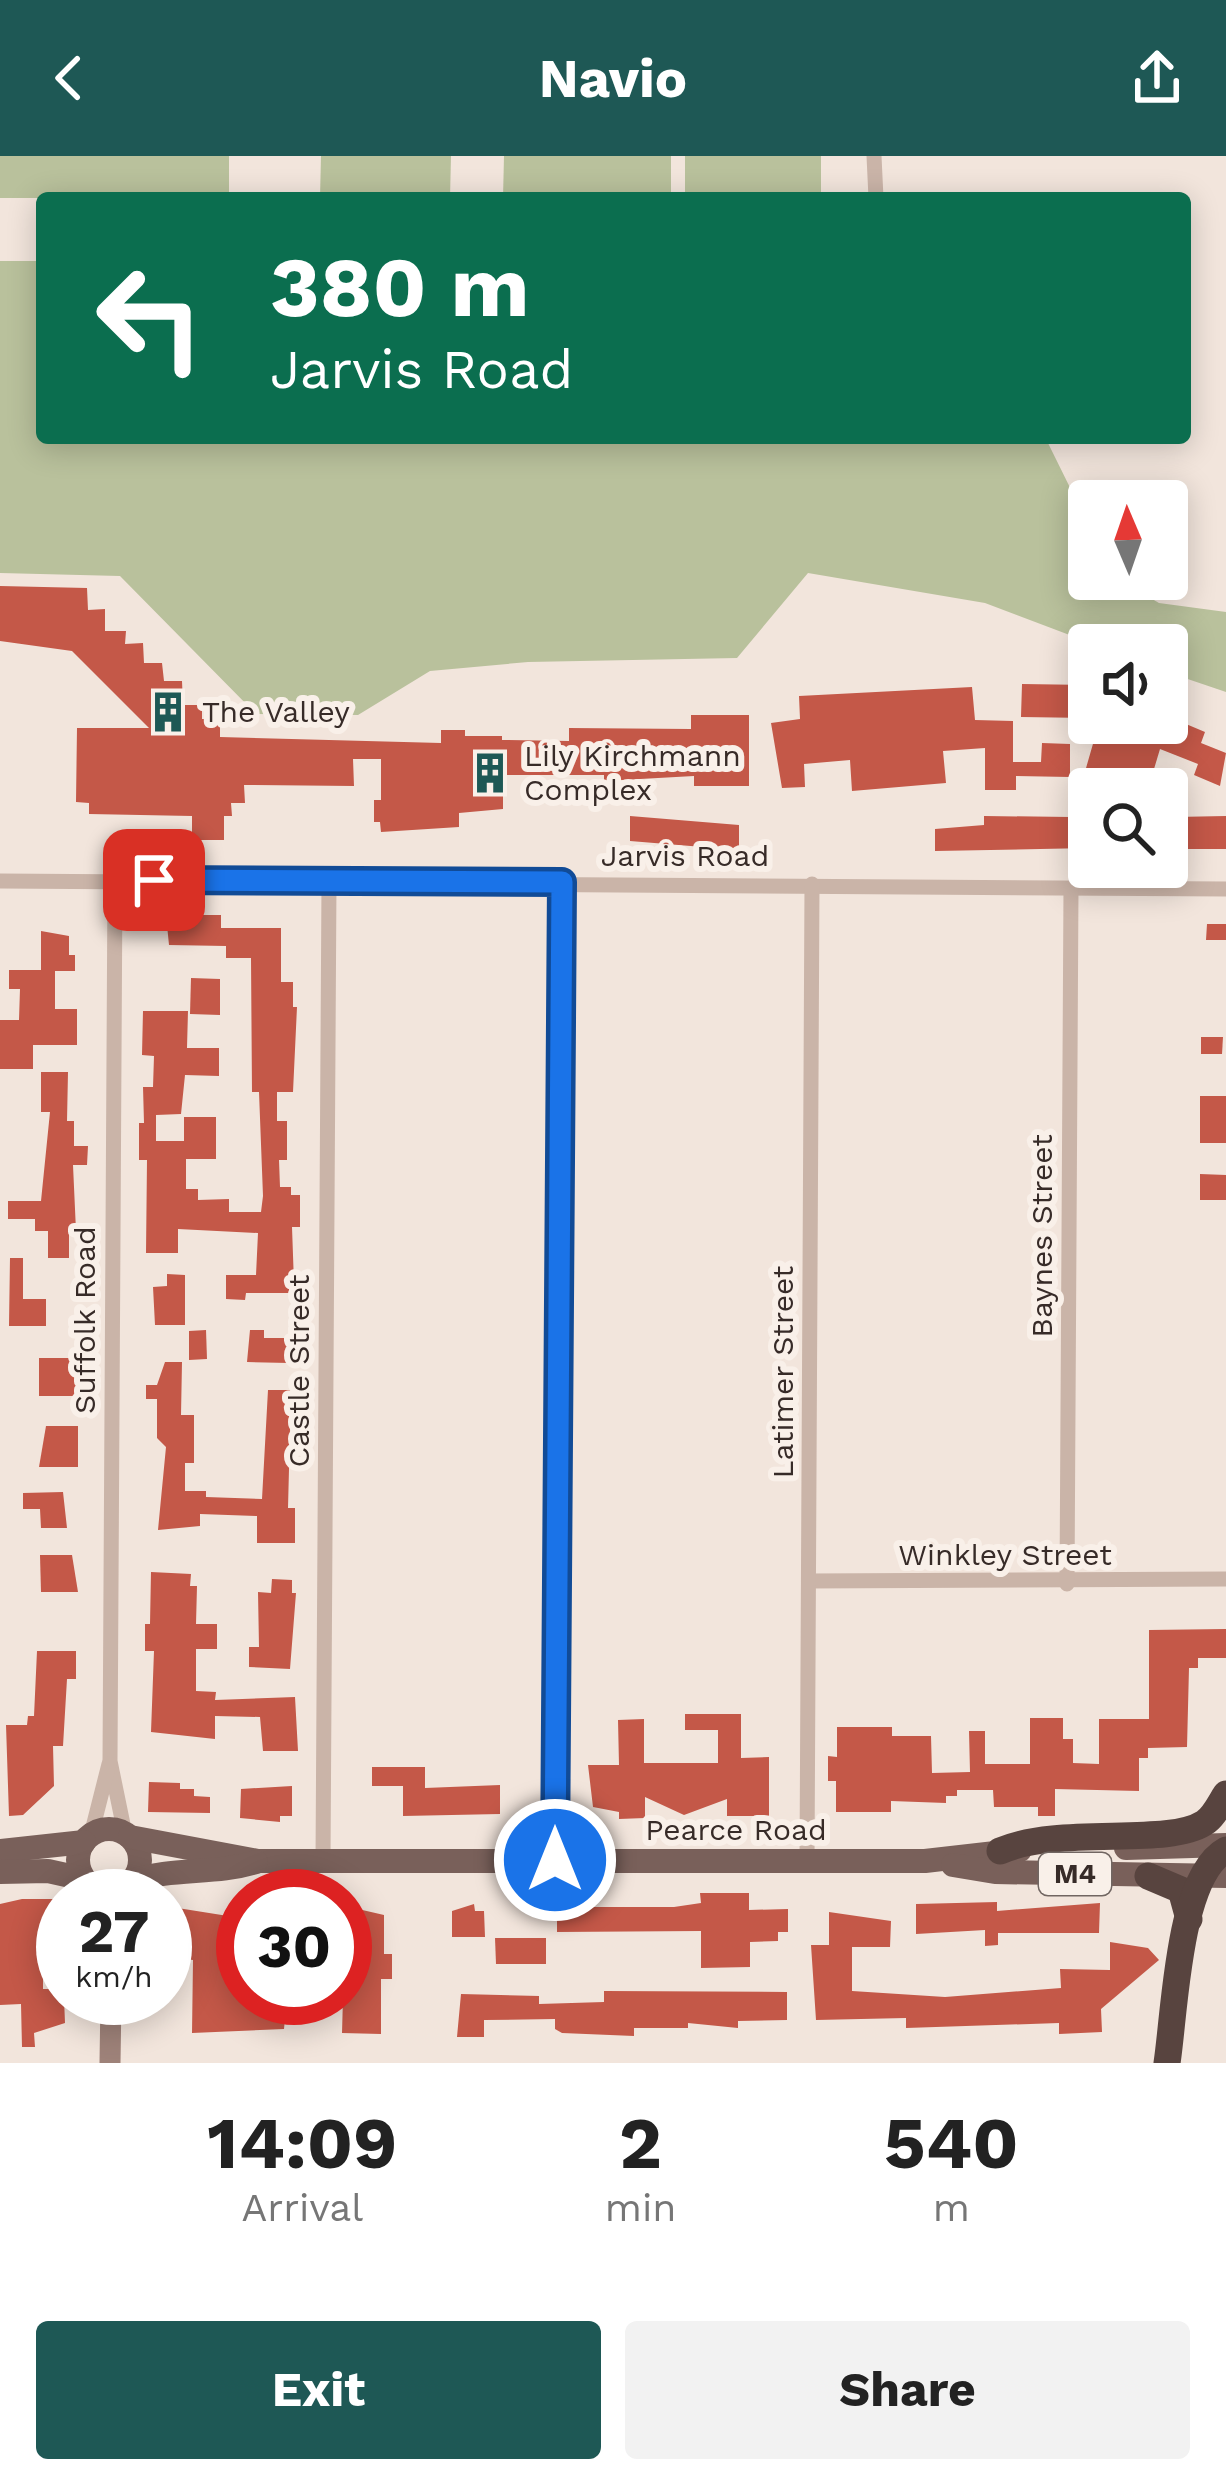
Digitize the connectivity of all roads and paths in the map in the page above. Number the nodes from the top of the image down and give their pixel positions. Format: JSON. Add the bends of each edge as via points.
{"nodes":[{"id":1,"x":874,"y":156,"type":"edge"},
{"id":2,"x":876,"y":192,"type":"edge"},
{"id":3,"x":0,"y":880,"type":"edge"},
{"id":4,"x":115,"y":880,"type":"junction"},
{"id":5,"x":329,"y":882,"type":"junction"},
{"id":6,"x":562,"y":882,"type":"junction"},
{"id":7,"x":812,"y":884,"type":"junction"},
{"id":8,"x":1068,"y":888,"type":"edge"},
{"id":9,"x":1071,"y":888,"type":"joint"},
{"id":10,"x":1226,"y":890,"type":"edge"},
{"id":11,"x":1226,"y":1580,"type":"edge"},
{"id":12,"x":809,"y":1581,"type":"junction"},
{"id":13,"x":1067,"y":1584,"type":"junction"},
{"id":14,"x":110,"y":1761,"type":"junction"},
{"id":15,"x":1226,"y":1794,"type":"edge"},
{"id":16,"x":128,"y":1835,"type":"junction"},
{"id":17,"x":87,"y":1838,"type":"junction"},
{"id":18,"x":1226,"y":1848,"type":"edge"},
{"id":19,"x":0,"y":1851,"type":"edge"},
{"id":20,"x":1000,"y":1851,"type":"junction"},
{"id":21,"x":323,"y":1860,"type":"junction"},
{"id":22,"x":555,"y":1860,"type":"junction"},
{"id":23,"x":258,"y":1861,"type":"junction"},
{"id":24,"x":807,"y":1861,"type":"junction"},
{"id":25,"x":925,"y":1861,"type":"junction"},
{"id":26,"x":81,"y":1869,"type":"edge"},
{"id":27,"x":136,"y":1869,"type":"edge"},
{"id":28,"x":36,"y":1871,"type":"edge"},
{"id":29,"x":0,"y":1872,"type":"edge"},
{"id":30,"x":192,"y":1872,"type":"edge"},
{"id":31,"x":1148,"y":1876,"type":"junction"},
{"id":32,"x":1213,"y":1876,"type":"edge"},
{"id":33,"x":1190,"y":1918,"type":"junction"},
{"id":34,"x":111,"y":2025,"type":"edge"},
{"id":35,"x":110,"y":2063,"type":"edge"},
{"id":36,"x":1167,"y":2063,"type":"edge"}],
"edges":[{"from":1,"to":2,"type":"street"},
{"from":3,"to":4,"type":"street","name":"Jarvis Road"},
{"from":4,"to":5,"type":"street","name":"Jarvis Road"},
{"from":4,"to":14,"type":"street","name":"Suffolk Road"},
{"from":5,"to":6,"type":"street","name":"Jarvis Road"},
{"from":5,"to":21,"type":"street","name":"Castle Street"},
{"from":6,"to":7,"type":"street","name":"Jarvis Road"},
{"from":6,"to":22,"type":"street"},
{"from":7,"to":8,"type":"street","name":"Jarvis Road"},
{"from":7,"to":12,"type":"street","name":"Latimer Street"},
{"from":9,"to":10,"type":"street","name":"Jarvis Road"},
{"from":9,"to":13,"type":"street","name":"Baynes Street"},
{"from":11,"to":13,"type":"street","name":"Winkley Street"},
{"from":12,"to":13,"type":"street","name":"Winkley Street"},
{"from":12,"to":24,"type":"street","name":"Latimer Street"},
{"from":14,"to":16,"type":"street","name":"Suffolk Road"},
{"from":14,"to":17,"type":"street","name":"Suffolk Road"},
{"from":15,"to":20,"type":"highway","via":[[1201,1826],[1044,1836]]},
{"from":16,"to":17,"type":"main road","name":"Pearce Road","number":"M4","via":[[111,1829]]},
{"from":16,"to":23,"type":"main road","name":"Pearce Road","number":"M4"},
{"from":16,"to":27,"type":"main road","via":[[141,1859]]},
{"from":17,"to":19,"type":"main road","name":"Pearce Road","number":"M4"},
{"from":17,"to":26,"type":"main road"},
{"from":18,"to":20,"type":"main road","name":"Pearce Road","number":"M4"},
{"from":18,"to":32,"type":"highway"},
{"from":20,"to":25,"type":"main road","name":"Pearce Road","number":"M4"},
{"from":21,"to":22,"type":"main road","name":"Pearce Road","number":"M4"},
{"from":21,"to":23,"type":"main road","name":"Pearce Road","number":"M4"},
{"from":22,"to":24,"type":"main road","name":"Pearce Road","number":"M4"},
{"from":23,"to":30,"type":"main road","name":"Pearce Road","number":"M4"},
{"from":24,"to":25,"type":"main road","name":"Pearce Road","number":"M4"},
{"from":25,"to":31,"type":"main road","name":"Pearce Road","number":"M4","via":[[995,1872]]},
{"from":28,"to":29,"type":"main road","name":"Pearce Road","number":"M4"},
{"from":31,"to":32,"type":"main road","name":"Pearce Road","number":"M4"},
{"from":31,"to":33,"type":"highway","via":[[1181,1890]]},
{"from":32,"to":33,"type":"highway"},
{"from":33,"to":36,"type":"highway"},
{"from":34,"to":35,"type":"street"}]}
